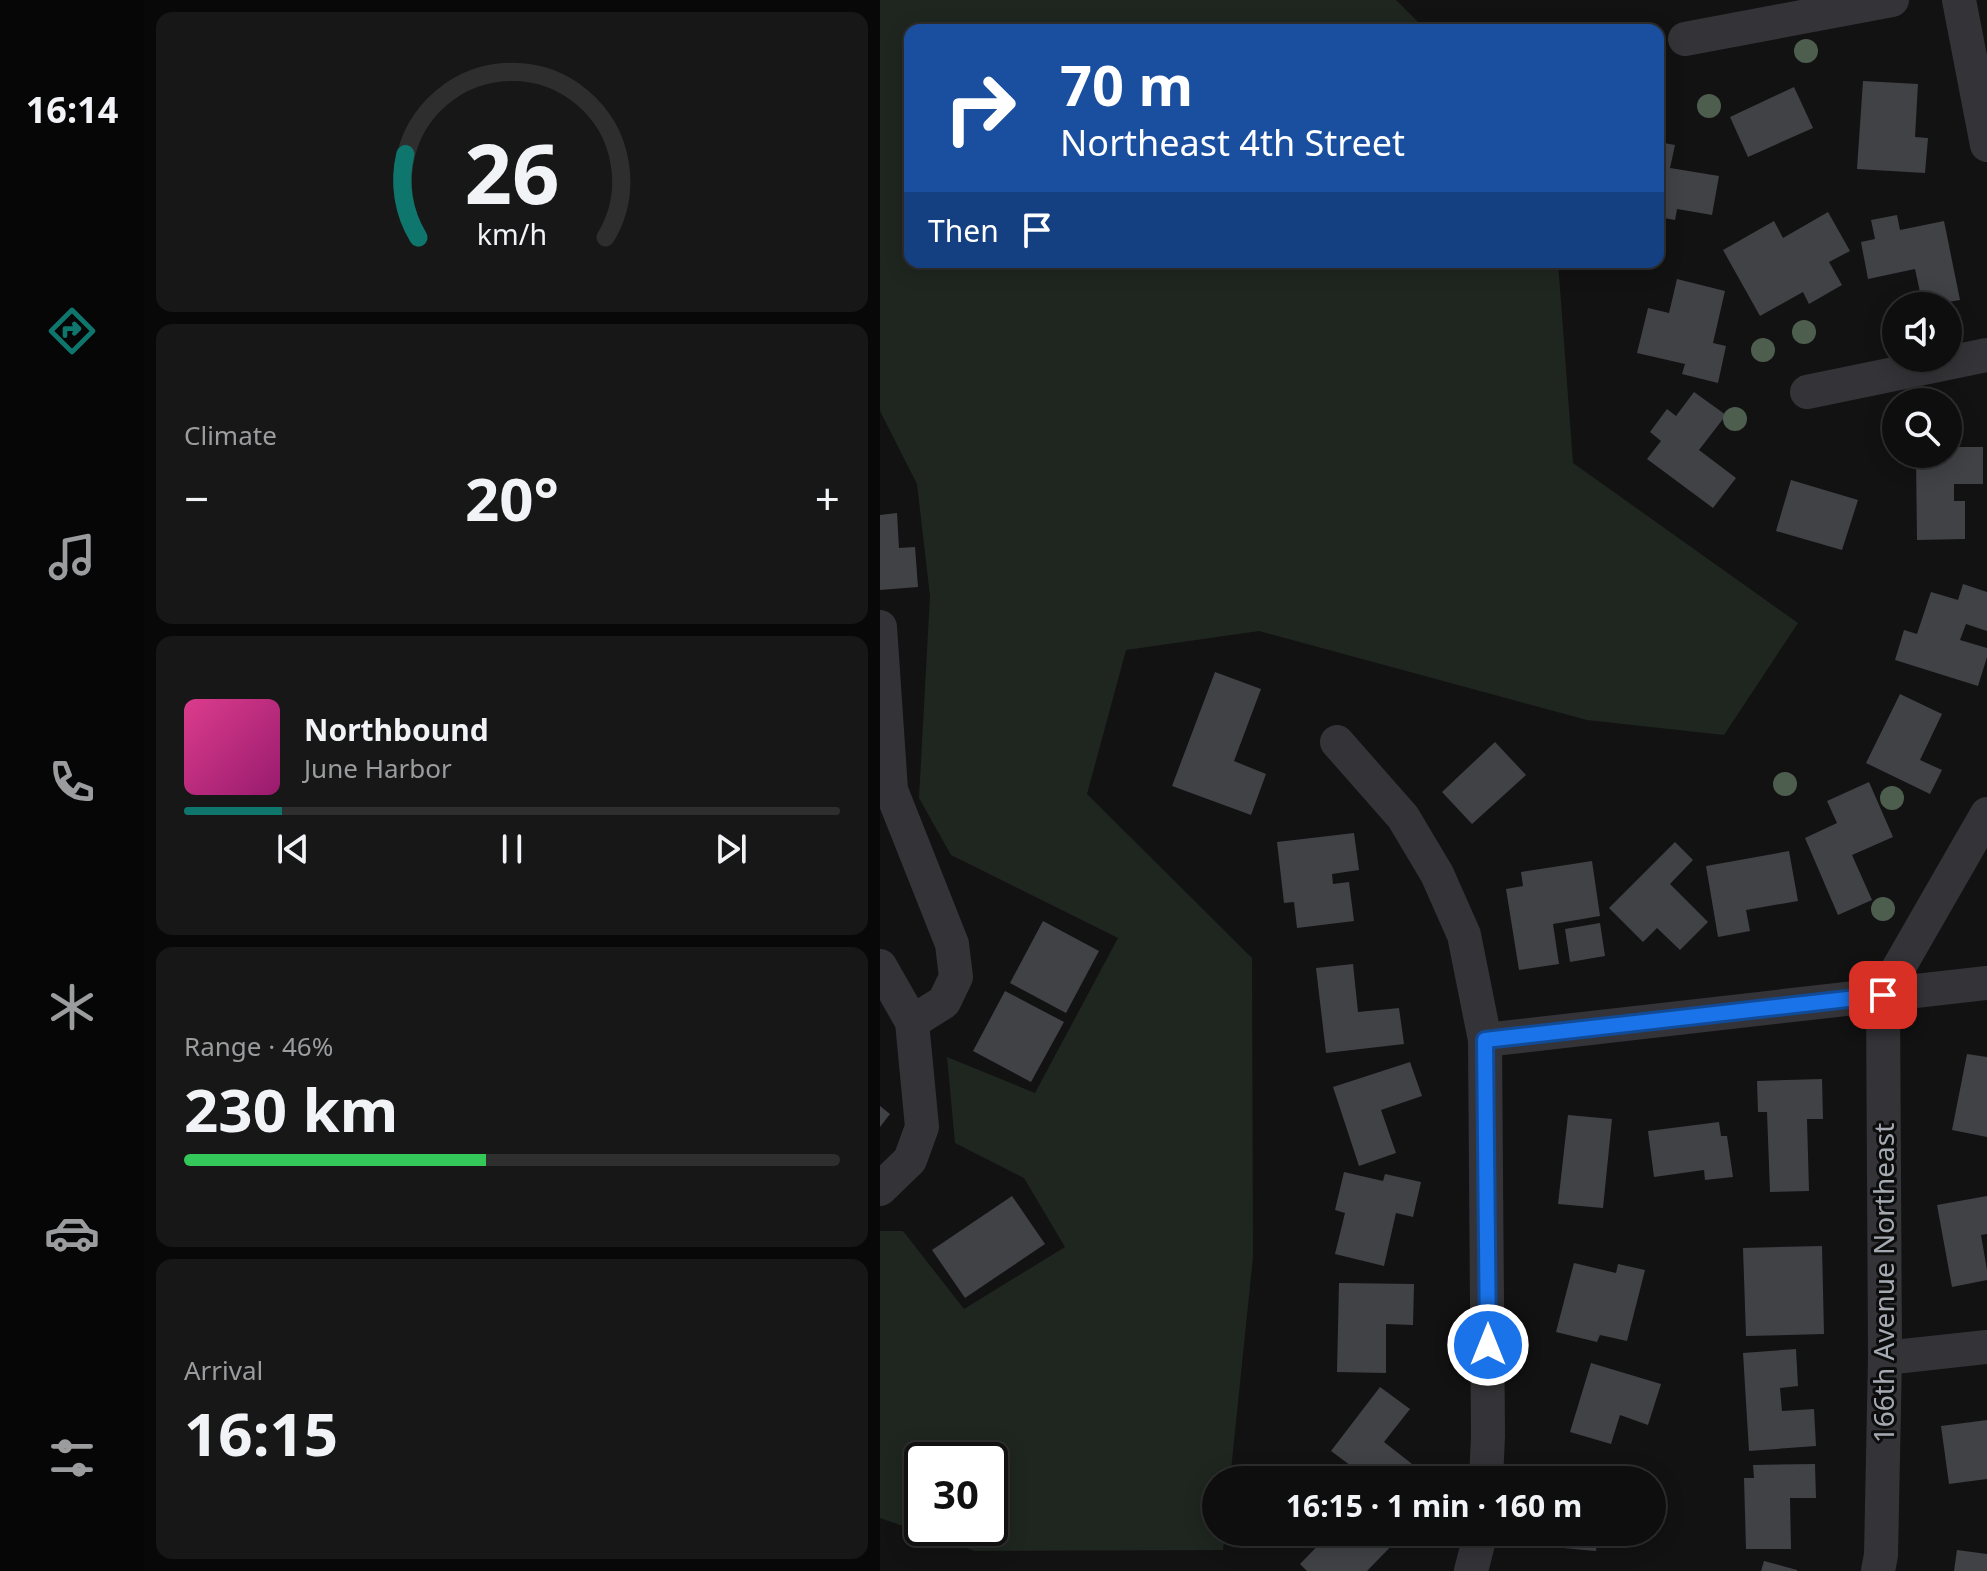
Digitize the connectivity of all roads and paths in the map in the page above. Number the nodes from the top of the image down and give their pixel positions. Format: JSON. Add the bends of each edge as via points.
{"nodes":[{"id":1,"x":1892,"y":0,"type":"edge"},
{"id":2,"x":1959,"y":0,"type":"edge"},
{"id":3,"x":1685,"y":39,"type":"dead end"},
{"id":4,"x":1987,"y":145,"type":"edge"},
{"id":5,"x":1987,"y":355,"type":"edge"},
{"id":6,"x":1807,"y":392,"type":"dead end"},
{"id":7,"x":880,"y":627,"type":"edge"},
{"id":8,"x":1337,"y":742,"type":"dead end"},
{"id":9,"x":1987,"y":814,"type":"edge"},
{"id":10,"x":880,"y":966,"type":"edge"},
{"id":11,"x":1987,"y":983,"type":"edge"},
{"id":12,"x":1883,"y":995,"type":"junction"},
{"id":13,"x":912,"y":1022,"type":"junction"},
{"id":14,"x":1485,"y":1040,"type":"junction"},
{"id":15,"x":880,"y":1189,"type":"edge"},
{"id":16,"x":1987,"y":1347,"type":"edge"},
{"id":17,"x":1885,"y":1358,"type":"junction"},
{"id":18,"x":1487,"y":1466,"type":"edge"},
{"id":19,"x":1477,"y":1546,"type":"edge"},
{"id":20,"x":1471,"y":1571,"type":"edge"},
{"id":21,"x":1878,"y":1571,"type":"edge"}],
"edges":[{"from":1,"to":3,"type":"street"},
{"from":2,"to":4,"type":"street"},
{"from":5,"to":6,"type":"street"},
{"from":7,"to":13,"type":"street","via":[[891,790],[952,944],[956,977],[944,1002]]},
{"from":8,"to":14,"type":"street","via":[[1403,817],[1437,874],[1464,935]]},
{"from":9,"to":12,"type":"street"},
{"from":10,"to":13,"type":"street"},
{"from":11,"to":12,"type":"street"},
{"from":12,"to":14,"type":"street"},
{"from":12,"to":17,"type":"street","name":"166th Avenue Northeast"},
{"from":13,"to":15,"type":"street","via":[[922,1127],[910,1160]]},
{"from":14,"to":18,"type":"street"},
{"from":16,"to":17,"type":"street"},
{"from":17,"to":21,"type":"street","name":"166th Avenue Northeast"},
{"from":19,"to":20,"type":"street"}]}
